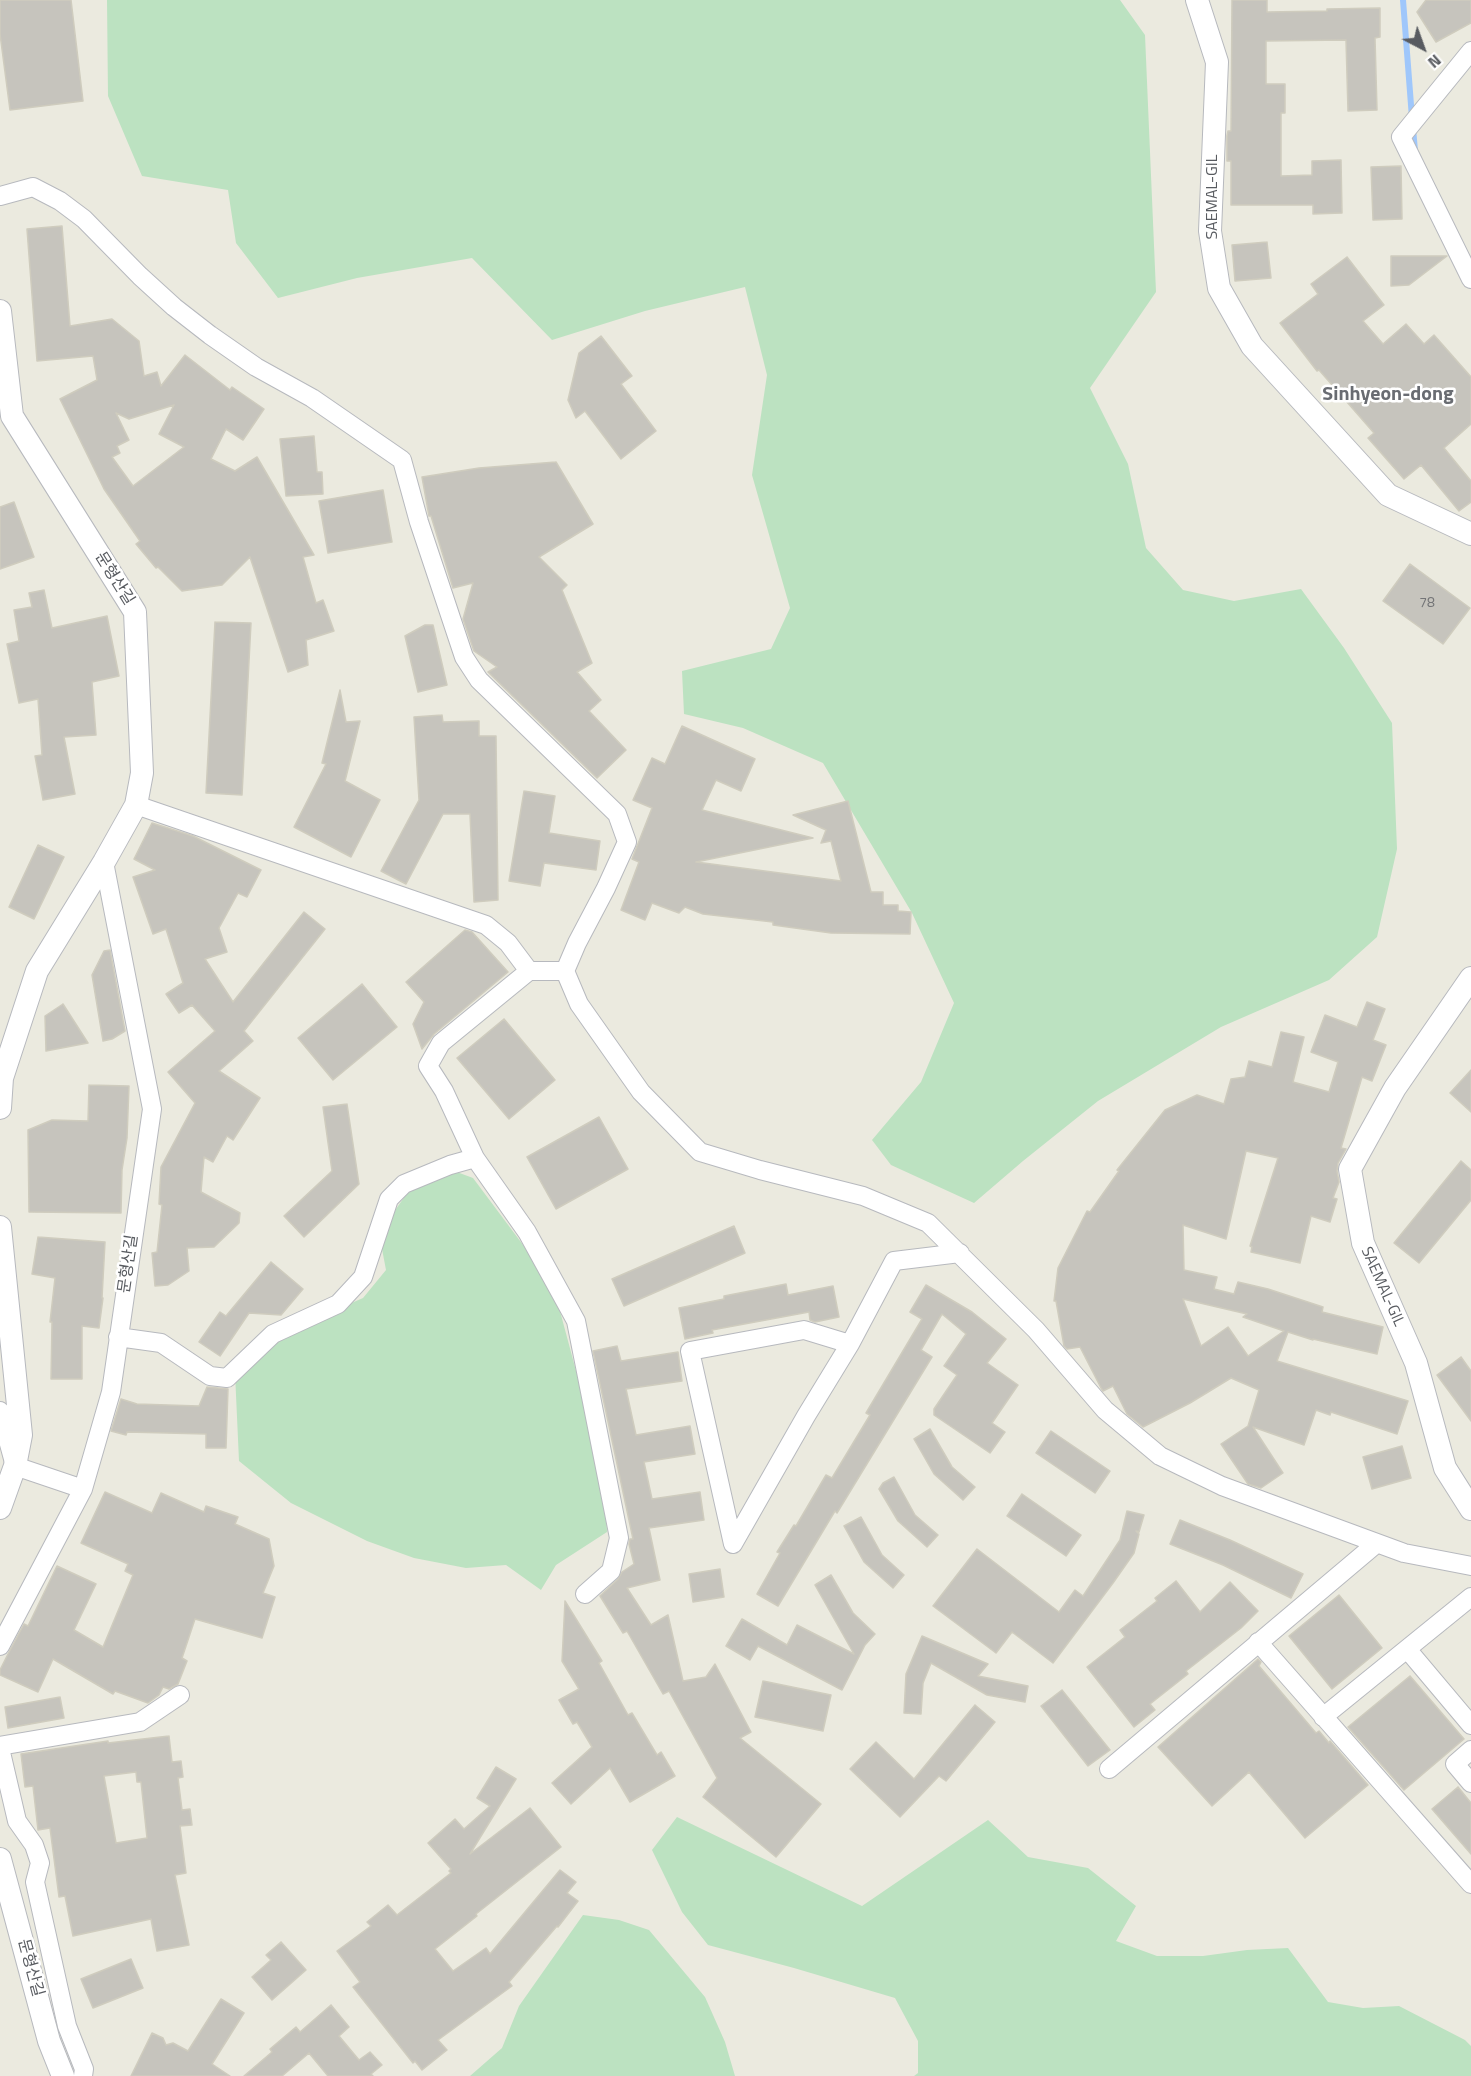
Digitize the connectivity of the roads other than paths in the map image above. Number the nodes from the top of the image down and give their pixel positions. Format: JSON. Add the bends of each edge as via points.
{"nodes":[{"id":1,"x":1197,"y":0,"type":"edge"},
{"id":2,"x":1471,"y":51,"type":"edge"},
{"id":3,"x":0,"y":196,"type":"edge"},
{"id":4,"x":1471,"y":279,"type":"edge"},
{"id":5,"x":0,"y":311,"type":"edge"},
{"id":6,"x":1471,"y":534,"type":"edge"},
{"id":7,"x":136,"y":805,"type":"junction"},
{"id":8,"x":104,"y":862,"type":"junction"},
{"id":9,"x":529,"y":971,"type":"junction"},
{"id":10,"x":565,"y":971,"type":"junction"},
{"id":11,"x":1471,"y":978,"type":"edge"},
{"id":12,"x":0,"y":1108,"type":"edge"},
{"id":13,"x":475,"y":1158,"type":"junction"},
{"id":14,"x":0,"y":1227,"type":"edge"},
{"id":15,"x":960,"y":1253,"type":"junction"},
{"id":16,"x":118,"y":1337,"type":"junction"},
{"id":17,"x":850,"y":1344,"type":"junction"},
{"id":18,"x":0,"y":1411,"type":"edge"},
{"id":19,"x":15,"y":1467,"type":"junction"},
{"id":20,"x":83,"y":1489,"type":"junction"},
{"id":21,"x":0,"y":1508,"type":"edge"},
{"id":22,"x":1471,"y":1509,"type":"edge"},
{"id":23,"x":1377,"y":1543,"type":"junction"},
{"id":24,"x":1471,"y":1566,"type":"edge"},
{"id":25,"x":585,"y":1594,"type":"dead end"},
{"id":26,"x":1471,"y":1597,"type":"edge"},
{"id":27,"x":1258,"y":1642,"type":"junction"},
{"id":28,"x":0,"y":1646,"type":"edge"},
{"id":29,"x":1407,"y":1649,"type":"junction"},
{"id":30,"x":180,"y":1695,"type":"dead end"},
{"id":31,"x":1323,"y":1718,"type":"junction"},
{"id":32,"x":1471,"y":1725,"type":"edge"},
{"id":33,"x":0,"y":1747,"type":"edge"},
{"id":34,"x":1471,"y":1750,"type":"edge"},
{"id":35,"x":1109,"y":1769,"type":"dead end"},
{"id":36,"x":1471,"y":1783,"type":"edge"},
{"id":37,"x":0,"y":1859,"type":"edge"},
{"id":38,"x":1471,"y":1884,"type":"edge"},
{"id":39,"x":63,"y":2076,"type":"edge"},
{"id":40,"x":83,"y":2076,"type":"edge"}],
"edges":[{"from":1,"to":6,"type":"street","name":"SAEMAL-GIL","via":[[1216,62],[1210,231],[1219,288],[1252,346],[1388,495]]},
{"from":2,"to":4,"type":"street","via":[[1401,137]]},
{"from":3,"to":10,"type":"street","via":[[33,187],[60,201],[84,219],[174,307],[210,335],[402,460],[464,657],[479,680],[617,814],[627,842]]},
{"from":5,"to":7,"type":"street","name":"문형산길","via":[[12,416],[135,612],[142,773]]},
{"from":7,"to":8,"type":"street","name":"문형산길"},
{"from":7,"to":9,"type":"street","via":[[486,925],[508,943]]},
{"from":8,"to":12,"type":"street","name":"문형산길","via":[[37,971],[2,1078]]},
{"from":8,"to":16,"type":"street","name":"문형산길","via":[[152,1109]]},
{"from":9,"to":10,"type":"street"},
{"from":9,"to":13,"type":"street","via":[[441,1043],[428,1066]]},
{"from":10,"to":15,"type":"street","via":[[579,1004],[641,1092],[700,1152],[863,1196],[928,1223]]},
{"from":11,"to":22,"type":"street","name":"SAEMAL-GIL","via":[[1395,1088],[1350,1169],[1363,1243],[1416,1363],[1445,1468]]},
{"from":13,"to":16,"type":"street","via":[[404,1184],[389,1199],[363,1277],[338,1304],[273,1334],[228,1378],[210,1376],[160,1343]]},
{"from":13,"to":25,"type":"street","via":[[526,1232],[576,1321],[619,1538],[611,1570]]},
{"from":14,"to":19,"type":"street","via":[[21,1435]]},
{"from":15,"to":17,"type":"street","via":[[894,1261]]},
{"from":15,"to":23,"type":"street","via":[[1036,1330],[1105,1410],[1160,1456],[1222,1486]]},
{"from":16,"to":20,"type":"street","name":"문형산길","via":[[111,1392]]},
{"from":17,"to":17,"type":"street","via":[[806,1416],[733,1544],[690,1351],[804,1330]]},
{"from":18,"to":19,"type":"street"},
{"from":19,"to":20,"type":"street"},
{"from":19,"to":21,"type":"street"},
{"from":20,"to":28,"type":"street","name":"문형산길"},
{"from":23,"to":24,"type":"street","via":[[1404,1553]]},
{"from":23,"to":27,"type":"street"},
{"from":26,"to":29,"type":"street"},
{"from":27,"to":31,"type":"street"},
{"from":27,"to":35,"type":"street"},
{"from":29,"to":31,"type":"street"},
{"from":29,"to":32,"type":"street"},
{"from":30,"to":33,"type":"street","via":[[140,1722]]},
{"from":31,"to":38,"type":"street"},
{"from":33,"to":40,"type":"street","via":[[17,1821],[34,1845],[40,1863],[35,1882]]},
{"from":34,"to":36,"type":"street","via":[[1455,1764]]},
{"from":37,"to":39,"type":"street","name":"문형산길","via":[[49,2041]]}]}
